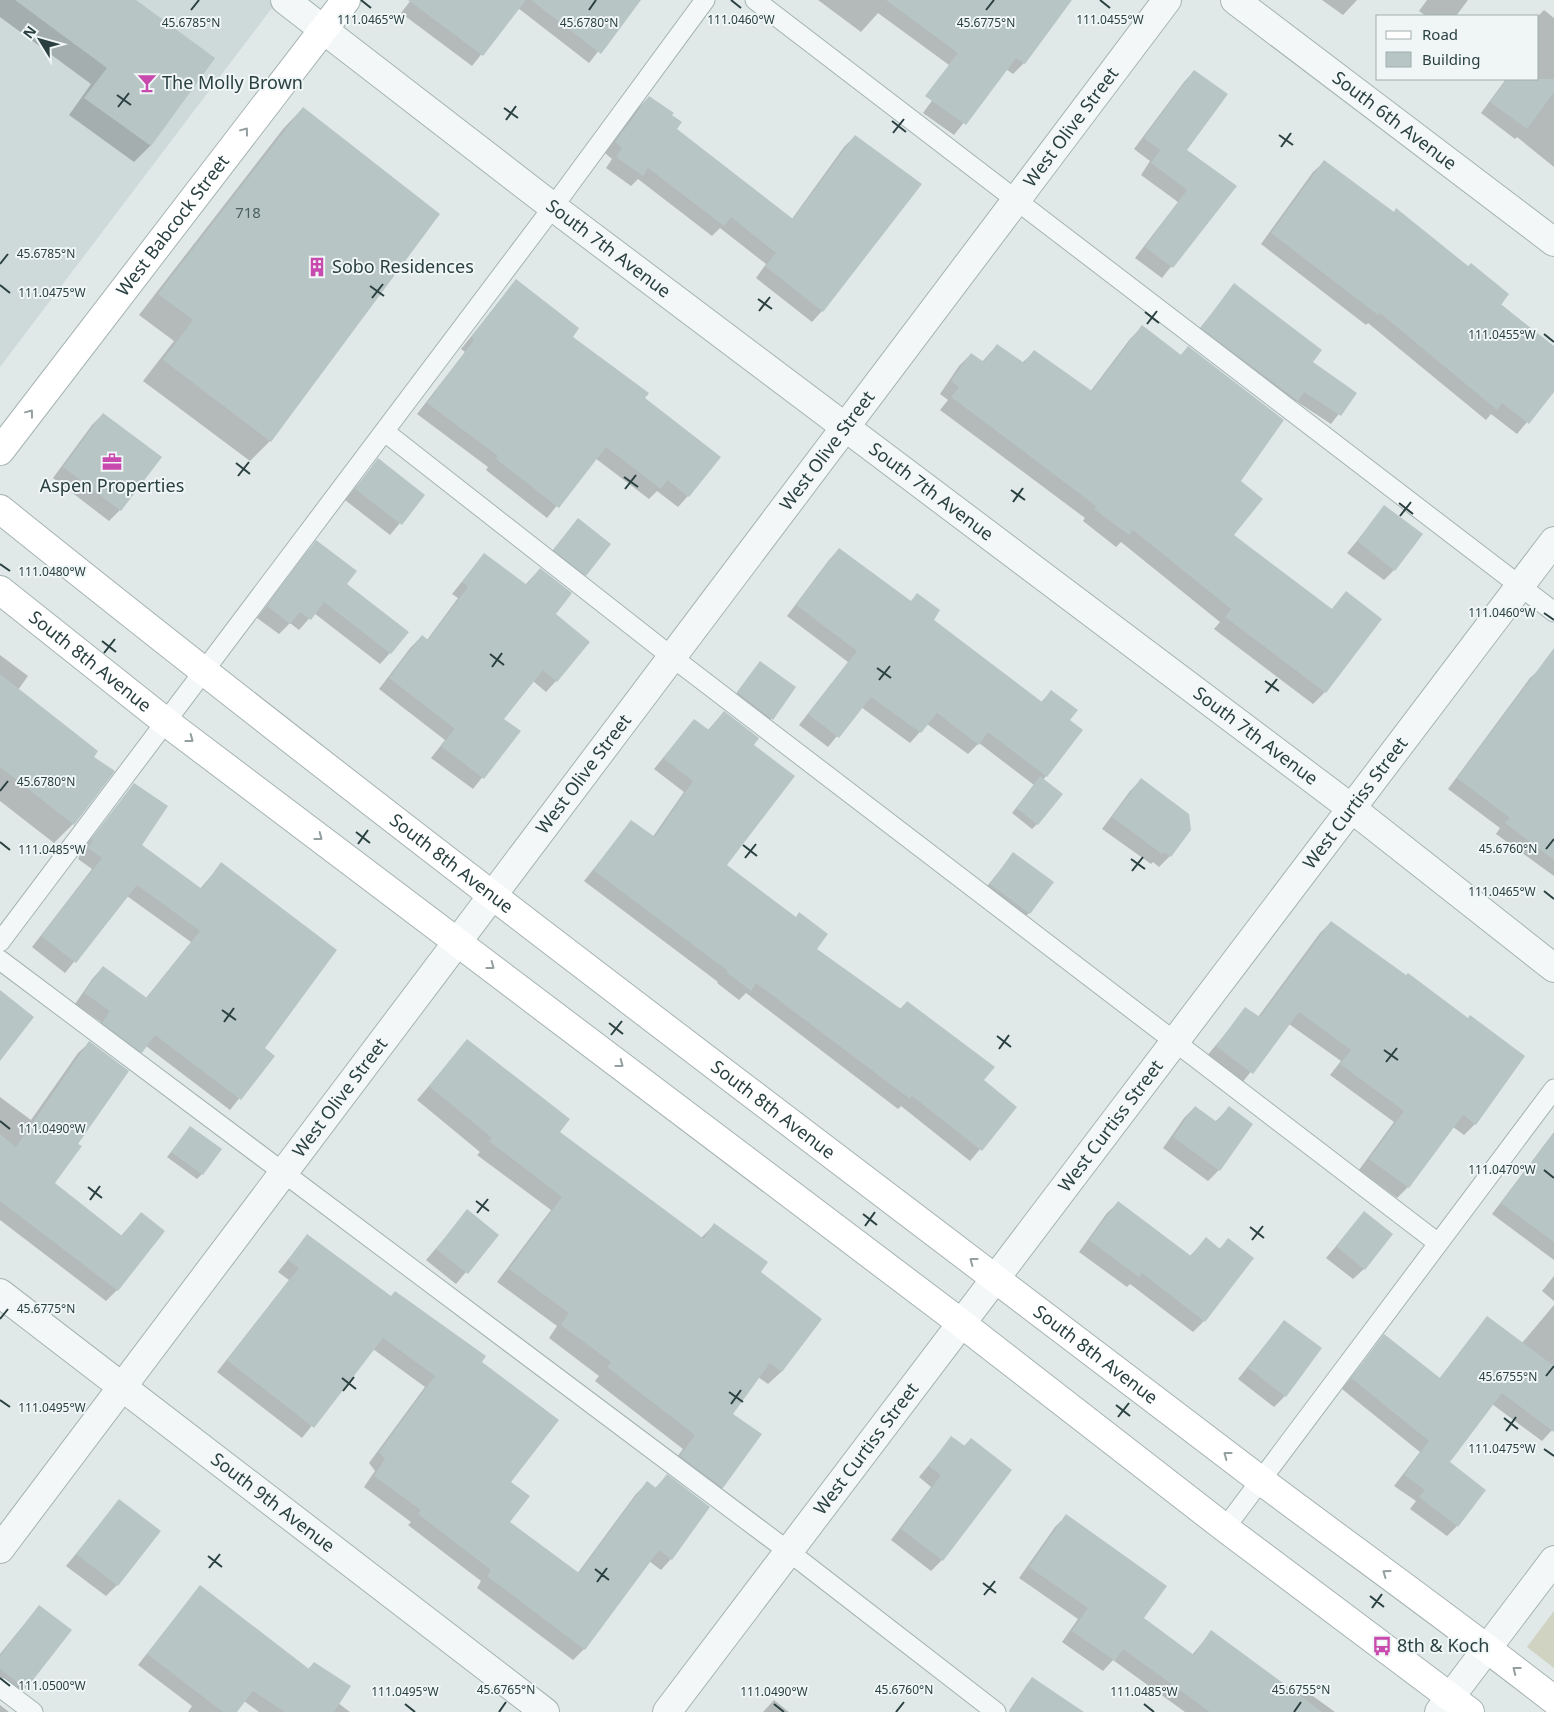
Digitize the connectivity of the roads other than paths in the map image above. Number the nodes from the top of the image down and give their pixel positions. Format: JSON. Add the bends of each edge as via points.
{"nodes":[{"id":1,"x":285,"y":0,"type":"edge"},
{"id":2,"x":346,"y":0,"type":"edge"},
{"id":3,"x":705,"y":0,"type":"edge"},
{"id":4,"x":755,"y":0,"type":"edge"},
{"id":5,"x":1167,"y":0,"type":"edge"},
{"id":6,"x":1235,"y":0,"type":"edge"},
{"id":7,"x":323,"y":29,"type":"junction"},
{"id":8,"x":1017,"y":199,"type":"junction"},
{"id":9,"x":553,"y":207,"type":"junction"},
{"id":10,"x":1554,"y":242,"type":"edge"},
{"id":11,"x":846,"y":426,"type":"junction"},
{"id":12,"x":385,"y":432,"type":"junction"},
{"id":13,"x":0,"y":451,"type":"edge"},
{"id":14,"x":0,"y":509,"type":"edge"},
{"id":15,"x":1554,"y":541,"type":"edge"},
{"id":16,"x":1520,"y":585,"type":"junction"},
{"id":17,"x":0,"y":590,"type":"edge"},
{"id":18,"x":1554,"y":612,"type":"edge"},
{"id":19,"x":672,"y":657,"type":"junction"},
{"id":20,"x":203,"y":672,"type":"junction"},
{"id":21,"x":166,"y":722,"type":"junction"},
{"id":22,"x":1351,"y":808,"type":"junction"},
{"id":23,"x":493,"y":895,"type":"junction"},
{"id":24,"x":458,"y":941,"type":"junction"},
{"id":25,"x":0,"y":942,"type":"edge"},
{"id":26,"x":0,"y":960,"type":"edge"},
{"id":27,"x":1554,"y":968,"type":"edge"},
{"id":28,"x":1175,"y":1041,"type":"junction"},
{"id":29,"x":1554,"y":1089,"type":"edge"},
{"id":30,"x":284,"y":1172,"type":"junction"},
{"id":31,"x":1438,"y":1243,"type":"junction"},
{"id":32,"x":995,"y":1278,"type":"junction"},
{"id":33,"x":0,"y":1292,"type":"edge"},
{"id":34,"x":961,"y":1323,"type":"junction"},
{"id":35,"x":123,"y":1386,"type":"junction"},
{"id":36,"x":1260,"y":1480,"type":"junction"},
{"id":37,"x":1225,"y":1528,"type":"junction"},
{"id":38,"x":0,"y":1549,"type":"edge"},
{"id":39,"x":788,"y":1551,"type":"junction"},
{"id":40,"x":1554,"y":1560,"type":"edge"},
{"id":41,"x":1487,"y":1648,"type":"junction"},
{"id":42,"x":0,"y":1687,"type":"edge"},
{"id":43,"x":1554,"y":1700,"type":"edge"},
{"id":44,"x":1453,"y":1707,"type":"edge"},
{"id":45,"x":33,"y":1712,"type":"edge"},
{"id":46,"x":545,"y":1712,"type":"edge"},
{"id":47,"x":667,"y":1712,"type":"edge"},
{"id":48,"x":996,"y":1712,"type":"edge"}],
"edges":[{"from":1,"to":7,"type":"street","name":"South 7th Avenue"},
{"from":2,"to":7,"type":"street","name":"West Babcock Street"},
{"from":3,"to":9,"type":"lane"},
{"from":4,"to":8,"type":"lane"},
{"from":5,"to":8,"type":"street","name":"West Olive Street"},
{"from":6,"to":10,"type":"street","name":"South 6th Avenue"},
{"from":7,"to":9,"type":"street","name":"South 7th Avenue"},
{"from":13,"to":7,"type":"street","name":"West Babcock Street","one_way":true},
{"from":8,"to":11,"type":"street","name":"West Olive Street"},
{"from":8,"to":16,"type":"lane"},
{"from":9,"to":11,"type":"street","name":"South 7th Avenue"},
{"from":9,"to":12,"type":"lane"},
{"from":11,"to":19,"type":"street","name":"West Olive Street"},
{"from":11,"to":22,"type":"street","name":"South 7th Avenue"},
{"from":12,"to":19,"type":"lane"},
{"from":12,"to":20,"type":"lane"},
{"from":14,"to":20,"type":"street","name":"South 8th Avenue"},
{"from":15,"to":16,"type":"street","name":"West Curtiss Street"},
{"from":16,"to":18,"type":"lane"},
{"from":16,"to":22,"type":"street","name":"West Curtiss Street"},
{"from":17,"to":21,"type":"street","name":"South 8th Avenue"},
{"from":19,"to":23,"type":"street","name":"West Olive Street"},
{"from":19,"to":28,"type":"lane"},
{"from":20,"to":21,"type":"lane"},
{"from":20,"to":23,"type":"street","name":"South 8th Avenue"},
{"from":21,"to":24,"type":"street","name":"South 8th Avenue","one_way":true},
{"from":21,"to":25,"type":"lane"},
{"from":22,"to":27,"type":"street","name":"South 7th Avenue"},
{"from":22,"to":28,"type":"street","name":"West Curtiss Street"},
{"from":23,"to":24,"type":"street","name":"West Olive Street"},
{"from":32,"to":23,"type":"street","name":"South 8th Avenue","one_way":true},
{"from":24,"to":30,"type":"street","name":"West Olive Street"},
{"from":24,"to":34,"type":"street","name":"South 8th Avenue","one_way":true},
{"from":26,"to":30,"type":"lane"},
{"from":28,"to":31,"type":"lane"},
{"from":28,"to":32,"type":"street","name":"West Curtiss Street"},
{"from":29,"to":31,"type":"lane"},
{"from":30,"to":35,"type":"street","name":"West Olive Street"},
{"from":30,"to":39,"type":"lane"},
{"from":31,"to":36,"type":"lane"},
{"from":32,"to":34,"type":"street","name":"West Curtiss Street"},
{"from":36,"to":32,"type":"street","name":"South 8th Avenue","one_way":true},
{"from":33,"to":35,"type":"street","name":"South 9th Avenue"},
{"from":34,"to":37,"type":"street","name":"South 8th Avenue"},
{"from":34,"to":39,"type":"street","name":"West Curtiss Street"},
{"from":35,"to":38,"type":"street","name":"West Olive Street"},
{"from":35,"to":46,"type":"street","name":"South 9th Avenue"},
{"from":36,"to":37,"type":"lane"},
{"from":41,"to":36,"type":"street","name":"South 8th Avenue","one_way":true},
{"from":37,"to":44,"type":"street","name":"South 8th Avenue"},
{"from":39,"to":47,"type":"street","name":"West Curtiss Street"},
{"from":39,"to":48,"type":"lane"},
{"from":40,"to":41,"type":"street"},
{"from":43,"to":41,"type":"street","name":"South 8th Avenue","one_way":true},
{"from":41,"to":44,"type":"street"},
{"from":42,"to":45,"type":"lane"}]}
